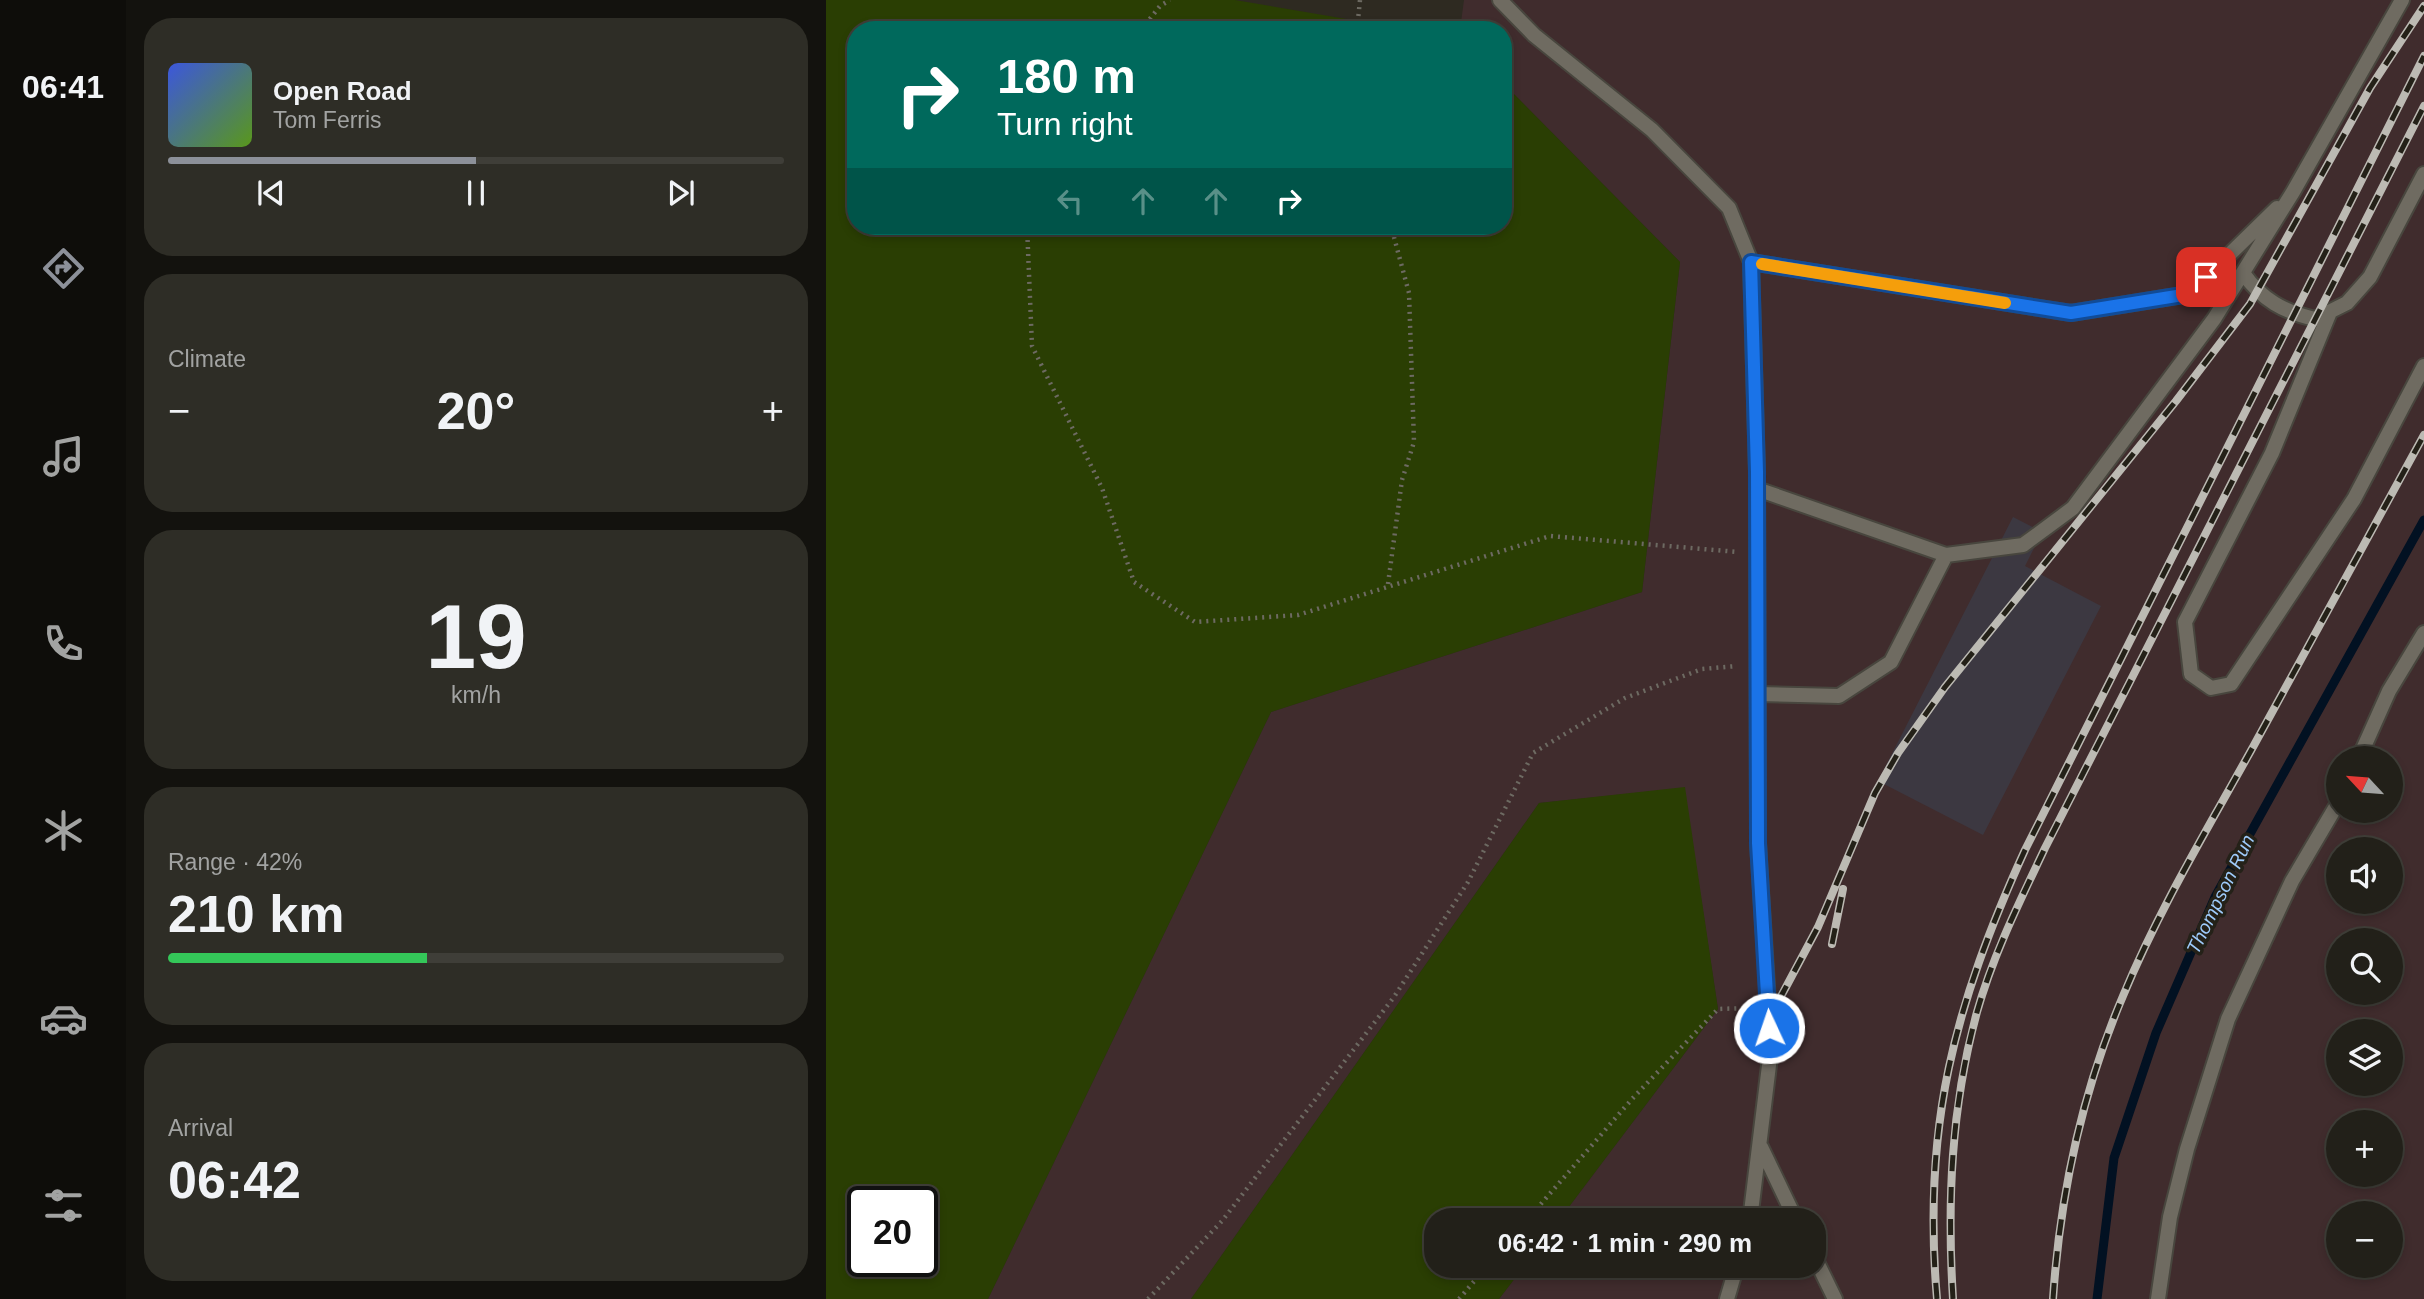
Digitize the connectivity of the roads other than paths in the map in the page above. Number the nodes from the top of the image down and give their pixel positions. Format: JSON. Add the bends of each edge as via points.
{"nodes":[{"id":1,"x":1500,"y":0,"type":"edge"},
{"id":2,"x":2402,"y":0,"type":"edge"},
{"id":3,"x":2424,"y":174,"type":"edge"},
{"id":4,"x":2293,"y":192,"type":"junction"},
{"id":5,"x":1751,"y":262,"type":"junction"},
{"id":6,"x":2243,"y":273,"type":"junction"},
{"id":7,"x":2330,"y":312,"type":"junction"},
{"id":8,"x":2424,"y":366,"type":"edge"},
{"id":9,"x":1757,"y":489,"type":"junction"},
{"id":10,"x":1946,"y":555,"type":"junction"},
{"id":11,"x":2424,"y":633,"type":"edge"},
{"id":12,"x":1758,"y":694,"type":"junction"},
{"id":13,"x":2364,"y":746,"type":"edge"},
{"id":14,"x":2326,"y":823,"type":"edge"},
{"id":15,"x":1760,"y":1146,"type":"junction"},
{"id":16,"x":1752,"y":1208,"type":"edge"},
{"id":17,"x":1790,"y":1208,"type":"edge"},
{"id":18,"x":1733,"y":1278,"type":"edge"},
{"id":19,"x":1825,"y":1278,"type":"edge"},
{"id":20,"x":1727,"y":1299,"type":"edge"},
{"id":21,"x":1835,"y":1299,"type":"edge"},
{"id":22,"x":2158,"y":1299,"type":"edge"}],
"edges":[{"from":1,"to":5,"type":"lane","via":[[1534,36],[1653,130],[1729,208]]},
{"from":2,"to":4,"type":"lane"},
{"from":3,"to":7,"type":"lane","via":[[2370,277],[2347,303]]},
{"from":4,"to":5,"type":"lane","via":[[2189,294],[2071,313]]},
{"from":4,"to":6,"type":"lane"},
{"from":5,"to":9,"type":"lane"},
{"from":6,"to":7,"type":"lane","via":[[2256,292],[2293,314],[2315,319]]},
{"from":6,"to":10,"type":"lane","via":[[2073,508],[2023,545]]},
{"from":7,"to":8,"type":"lane","via":[[2272,453],[2185,622],[2191,674],[2211,688],[2231,684],[2354,499]]},
{"from":9,"to":10,"type":"lane"},
{"from":9,"to":12,"type":"lane"},
{"from":10,"to":12,"type":"lane","via":[[1891,662],[1839,696]]},
{"from":11,"to":13,"type":"lane","via":[[2389,691]]},
{"from":12,"to":15,"type":"lane","via":[[1758,843],[1770,1049]]},
{"from":14,"to":22,"type":"lane","via":[[2292,881],[2228,1019],[2187,1149]]},
{"from":15,"to":16,"type":"lane"},
{"from":15,"to":17,"type":"lane"},
{"from":18,"to":20,"type":"lane"},
{"from":19,"to":21,"type":"lane"}]}
